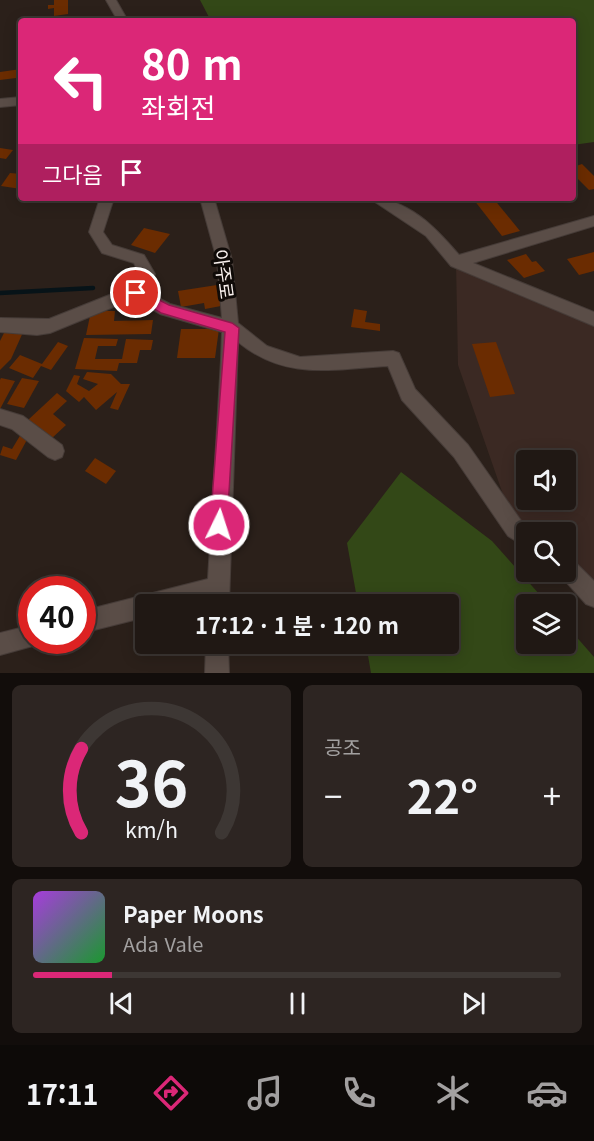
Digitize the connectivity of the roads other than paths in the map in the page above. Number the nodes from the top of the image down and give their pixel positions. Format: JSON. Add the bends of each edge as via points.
{"nodes":[{"id":1,"x":111,"y":0,"type":"edge"},
{"id":2,"x":121,"y":18,"type":"edge"},
{"id":3,"x":18,"y":100,"type":"edge"},
{"id":4,"x":0,"y":103,"type":"edge"},
{"id":5,"x":106,"y":201,"type":"edge"},
{"id":6,"x":208,"y":201,"type":"edge"},
{"id":7,"x":382,"y":201,"type":"edge"},
{"id":8,"x":594,"y":220,"type":"edge"},
{"id":9,"x":456,"y":262,"type":"junction"},
{"id":10,"x":136,"y":293,"type":"junction"},
{"id":11,"x":594,"y":320,"type":"edge"},
{"id":12,"x":0,"y":325,"type":"edge"},
{"id":13,"x":232,"y":328,"type":"junction"},
{"id":14,"x":0,"y":417,"type":"edge"},
{"id":15,"x":55,"y":451,"type":"dead end"},
{"id":16,"x":516,"y":530,"type":"edge"},
{"id":17,"x":576,"y":578,"type":"edge"},
{"id":18,"x":218,"y":594,"type":"edge"},
{"id":19,"x":594,"y":597,"type":"edge"},
{"id":20,"x":135,"y":609,"type":"edge"},
{"id":21,"x":96,"y":618,"type":"edge"},
{"id":22,"x":18,"y":640,"type":"edge"},
{"id":23,"x":0,"y":644,"type":"edge"},
{"id":24,"x":217,"y":654,"type":"edge"},
{"id":25,"x":217,"y":673,"type":"edge"}],
"edges":[{"from":1,"to":2,"type":"street"},
{"from":3,"to":4,"type":"street"},
{"from":5,"to":10,"type":"street","via":[[96,232],[107,249],[139,259],[148,281]]},
{"from":6,"to":13,"type":"street","name":"아주로","via":[[217,222]]},
{"from":7,"to":9,"type":"street","via":[[424,227]]},
{"from":8,"to":9,"type":"street"},
{"from":9,"to":11,"type":"street"},
{"from":10,"to":12,"type":"street","via":[[50,326]]},
{"from":10,"to":13,"type":"street","via":[[166,309]]},
{"from":13,"to":16,"type":"street","via":[[262,352],[300,364],[393,358],[408,394],[462,452]]},
{"from":13,"to":18,"type":"street","name":"아주로"},
{"from":14,"to":15,"type":"street","via":[[17,423]]},
{"from":17,"to":19,"type":"street"},
{"from":20,"to":21,"type":"street"},
{"from":22,"to":23,"type":"street"},
{"from":24,"to":25,"type":"street"}]}
